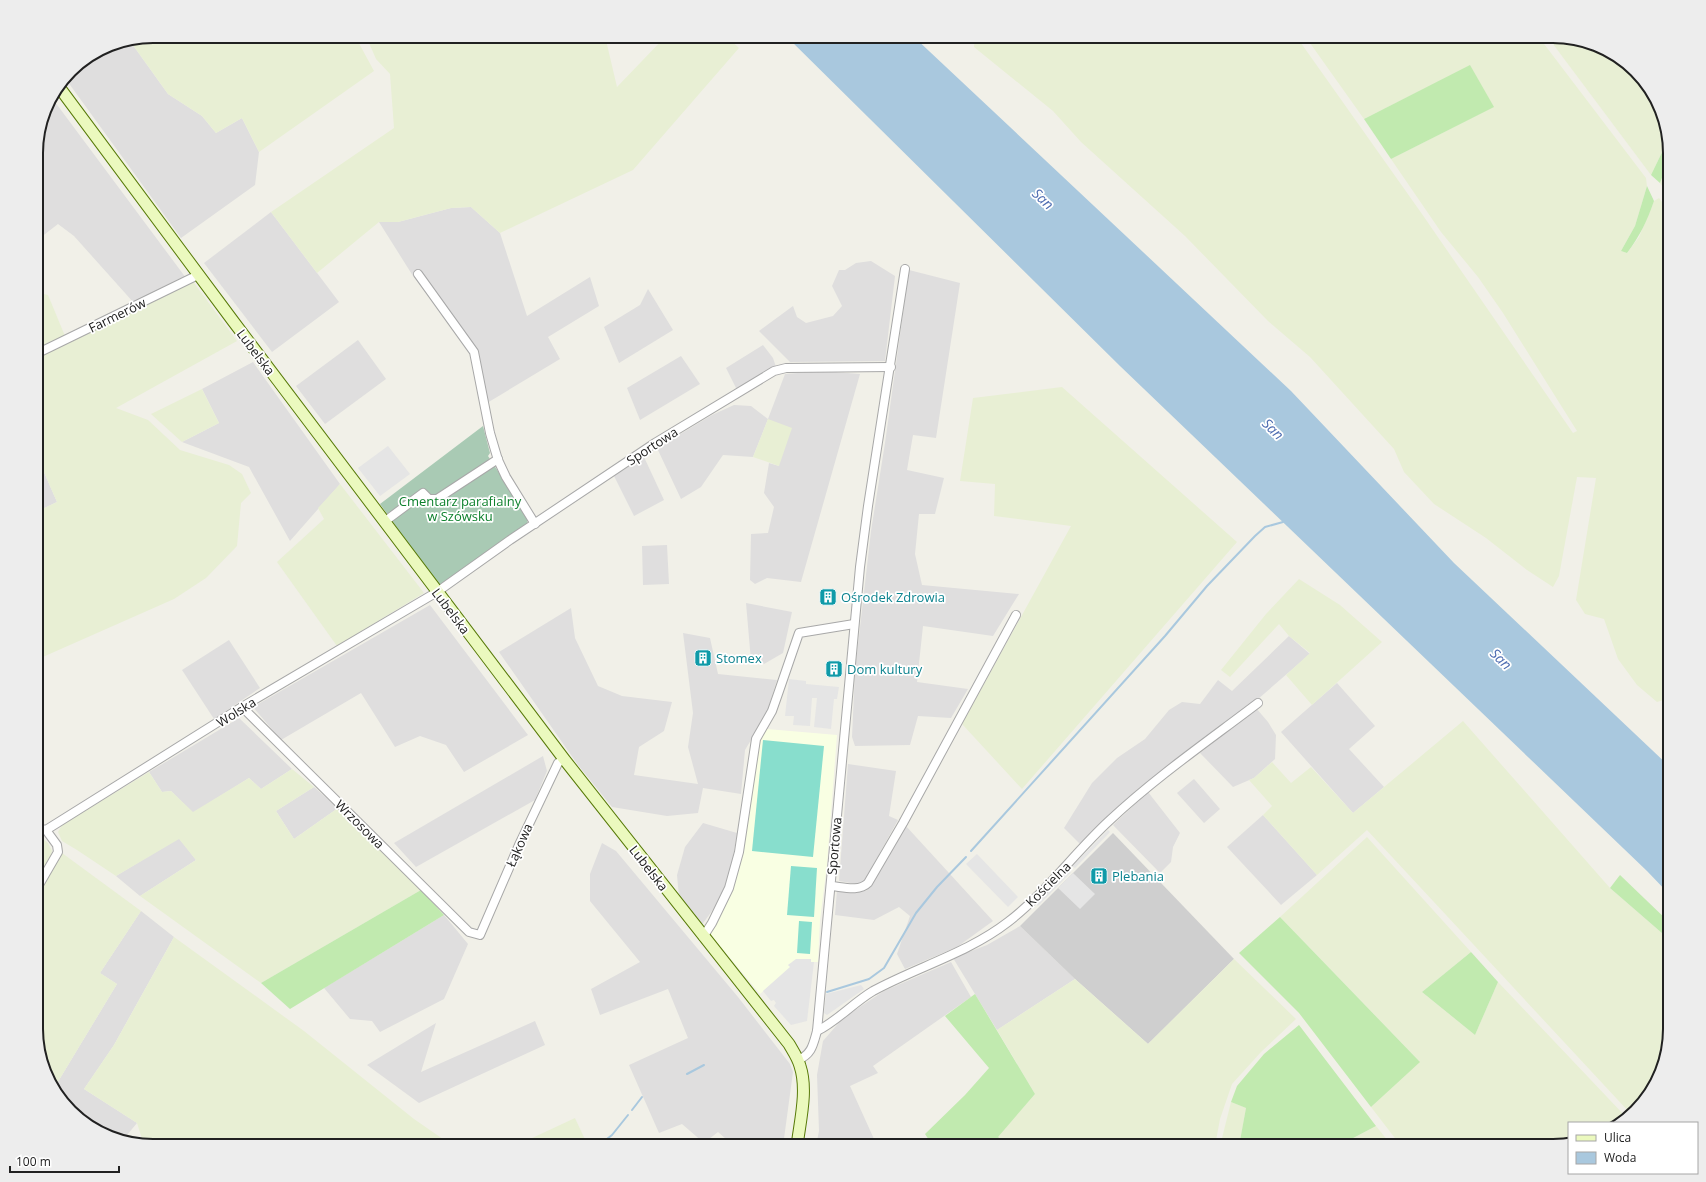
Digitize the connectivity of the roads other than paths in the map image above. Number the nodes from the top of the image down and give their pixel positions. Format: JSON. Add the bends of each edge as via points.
{"nodes":[{"id":1,"x":62,"y":91,"type":"edge"},
{"id":2,"x":905,"y":269,"type":"dead end"},
{"id":3,"x":418,"y":274,"type":"dead end"},
{"id":4,"x":198,"y":275,"type":"junction"},
{"id":5,"x":43,"y":351,"type":"edge"},
{"id":6,"x":890,"y":366,"type":"junction"},
{"id":7,"x":498,"y":459,"type":"junction"},
{"id":8,"x":384,"y":522,"type":"junction"},
{"id":9,"x":535,"y":524,"type":"junction"},
{"id":10,"x":437,"y":592,"type":"junction"},
{"id":11,"x":1016,"y":615,"type":"dead end"},
{"id":12,"x":854,"y":624,"type":"junction"},
{"id":13,"x":1258,"y":703,"type":"dead end"},
{"id":14,"x":242,"y":708,"type":"junction"},
{"id":15,"x":564,"y":759,"type":"junction"},
{"id":16,"x":43,"y":829,"type":"edge"},
{"id":17,"x":46,"y":830,"type":"junction"},
{"id":18,"x":43,"y":878,"type":"edge"},
{"id":19,"x":831,"y":886,"type":"junction"},
{"id":20,"x":480,"y":935,"type":"joint"},
{"id":21,"x":703,"y":936,"type":"junction"},
{"id":22,"x":817,"y":1031,"type":"junction"},
{"id":23,"x":798,"y":1060,"type":"junction"},
{"id":24,"x":798,"y":1139,"type":"edge"}],
"edges":[{"from":1,"to":4,"type":"main road","name":"Lubelska"},
{"from":2,"to":6,"type":"street","name":"Sportowa"},
{"from":3,"to":7,"type":"street","via":[[474,352],[490,433]]},
{"from":4,"to":5,"type":"street","name":"Farmerów"},
{"from":4,"to":8,"type":"main road","name":"Lubelska"},
{"from":6,"to":9,"type":"street","name":"Sportowa","via":[[786,368],[774,372],[655,443]]},
{"from":6,"to":12,"type":"street","name":"Sportowa","via":[[868,506]]},
{"from":7,"to":8,"type":"street","via":[[437,499],[429,499],[423,493]]},
{"from":7,"to":9,"type":"street"},
{"from":8,"to":10,"type":"main road","name":"Lubelska"},
{"from":9,"to":10,"type":"street","name":"Sportowa"},
{"from":10,"to":14,"type":"street","name":"Wolska"},
{"from":10,"to":15,"type":"main road","name":"Lubelska"},
{"from":11,"to":19,"type":"street","via":[[868,883],[864,888],[858,889]]},
{"from":12,"to":19,"type":"street","name":"Sportowa"},
{"from":12,"to":21,"type":"street","via":[[799,633],[772,711],[756,739],[739,852],[729,888]]},
{"from":13,"to":22,"type":"street","name":"Kościelna","via":[[1110,820],[1043,890],[1008,922],[983,939],[873,991]]},
{"from":14,"to":17,"type":"street","name":"Wolska"},
{"from":14,"to":20,"type":"street","name":"Wrzosowa","via":[[469,932]]},
{"from":15,"to":20,"type":"street","name":"Łąkowa","via":[[554,770]]},
{"from":15,"to":21,"type":"main road","name":"Lubelska"},
{"from":16,"to":17,"type":"street"},
{"from":17,"to":18,"type":"street","via":[[57,845],[58,852]]},
{"from":19,"to":22,"type":"street","name":"Sportowa"},
{"from":21,"to":23,"type":"main road","name":"Lubelska","via":[[786,1039]]},
{"from":22,"to":23,"type":"street","name":"Sportowa","via":[[810,1052]]},
{"from":23,"to":24,"type":"main road","name":"Lubelska","via":[[803,1088]]}]}
